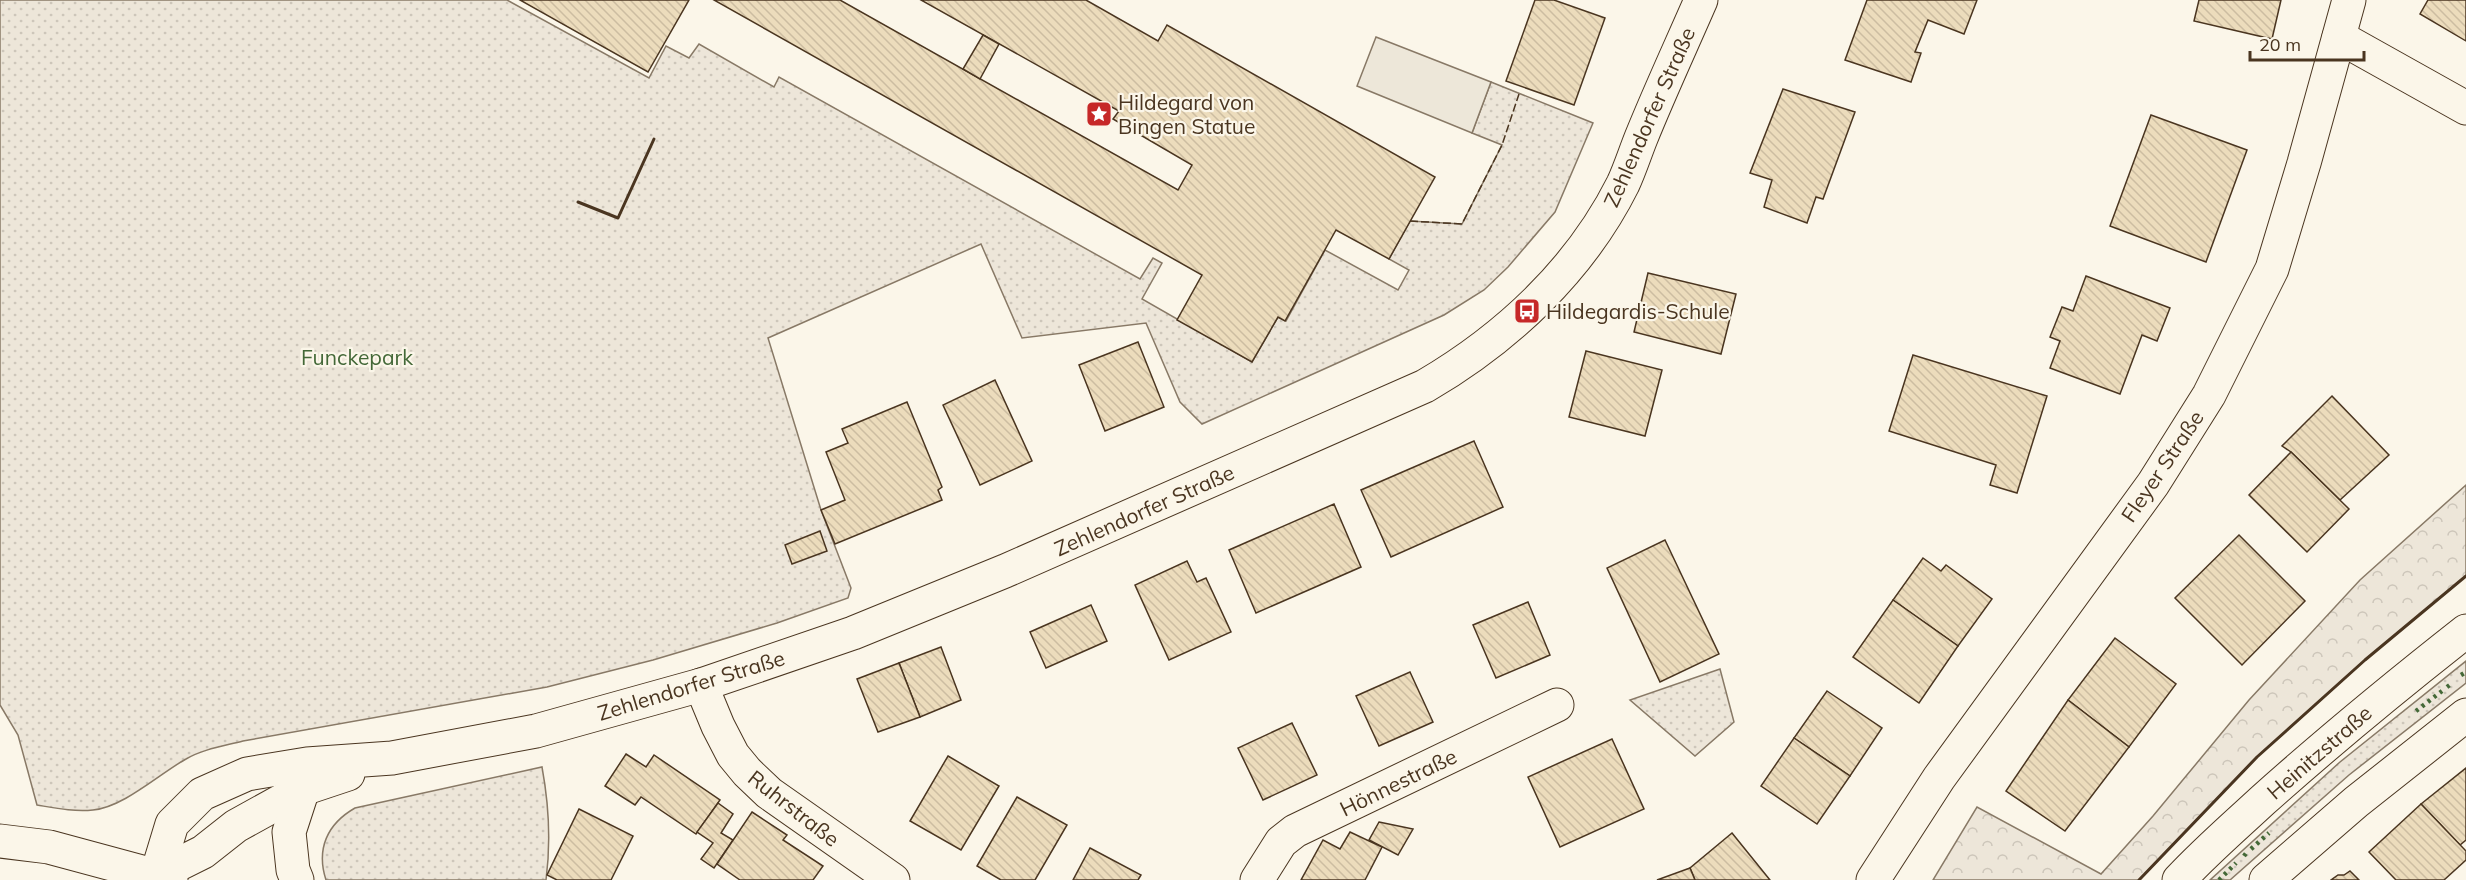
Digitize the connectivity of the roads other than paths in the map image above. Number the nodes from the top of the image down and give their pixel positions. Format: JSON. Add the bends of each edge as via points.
{"nodes":[{"id":1,"x":1701,"y":0,"type":"edge"},
{"id":2,"x":2349,"y":0,"type":"edge"},
{"id":3,"x":2339,"y":37,"type":"junction"},
{"id":4,"x":2466,"y":108,"type":"edge"},
{"id":5,"x":2466,"y":631,"type":"edge"},
{"id":6,"x":701,"y":685,"type":"junction"},
{"id":7,"x":1557,"y":705,"type":"dead end"},
{"id":8,"x":2466,"y":715,"type":"edge"},
{"id":9,"x":392,"y":759,"type":"junction"},
{"id":10,"x":303,"y":789,"type":"junction"},
{"id":11,"x":0,"y":841,"type":"edge"},
{"id":12,"x":161,"y":878,"type":"edge"},
{"id":13,"x":297,"y":880,"type":"edge"},
{"id":14,"x":893,"y":880,"type":"edge"},
{"id":15,"x":1257,"y":880,"type":"edge"},
{"id":16,"x":1873,"y":880,"type":"edge"},
{"id":17,"x":2180,"y":880,"type":"edge"},
{"id":18,"x":2266,"y":880,"type":"edge"}],
"edges":[{"from":1,"to":6,"type":"street","name":"Zehlendorfer Straße","via":[[1623,184],[1597,228],[1550,289],[1459,366],[1376,409],[1005,571],[853,633]]},
{"from":2,"to":3,"type":"street","name":"Fleyer Straße"},
{"from":3,"to":4,"type":"street"},
{"from":3,"to":16,"type":"street","name":"Fleyer Straße","via":[[2272,269],[2209,395],[2153,484],[1939,778]]},
{"from":5,"to":17,"type":"street","name":"Heinitzstraße","via":[[2288,777]]},
{"from":6,"to":9,"type":"street","name":"Zehlendorfer Straße","via":[[537,731]]},
{"from":6,"to":14,"type":"street","name":"Ruhrstraße","via":[[728,746],[747,772],[769,793]]},
{"from":7,"to":15,"type":"street","name":"Hönnestraße","via":[[1295,831],[1281,842]]},
{"from":8,"to":18,"type":"street"},
{"from":9,"to":10,"type":"street","name":"Zehlendorfer Straße"},
{"from":9,"to":12,"type":"street","name":"Zehlendorfer Straße","via":[[307,764],[248,774],[202,794],[172,824]]},
{"from":10,"to":12,"type":"street","name":"Zehlendorfer Straße","via":[[236,826]]},
{"from":10,"to":13,"type":"street","via":[[289,832]]},
{"from":11,"to":12,"type":"street","via":[[49,847]]}]}
